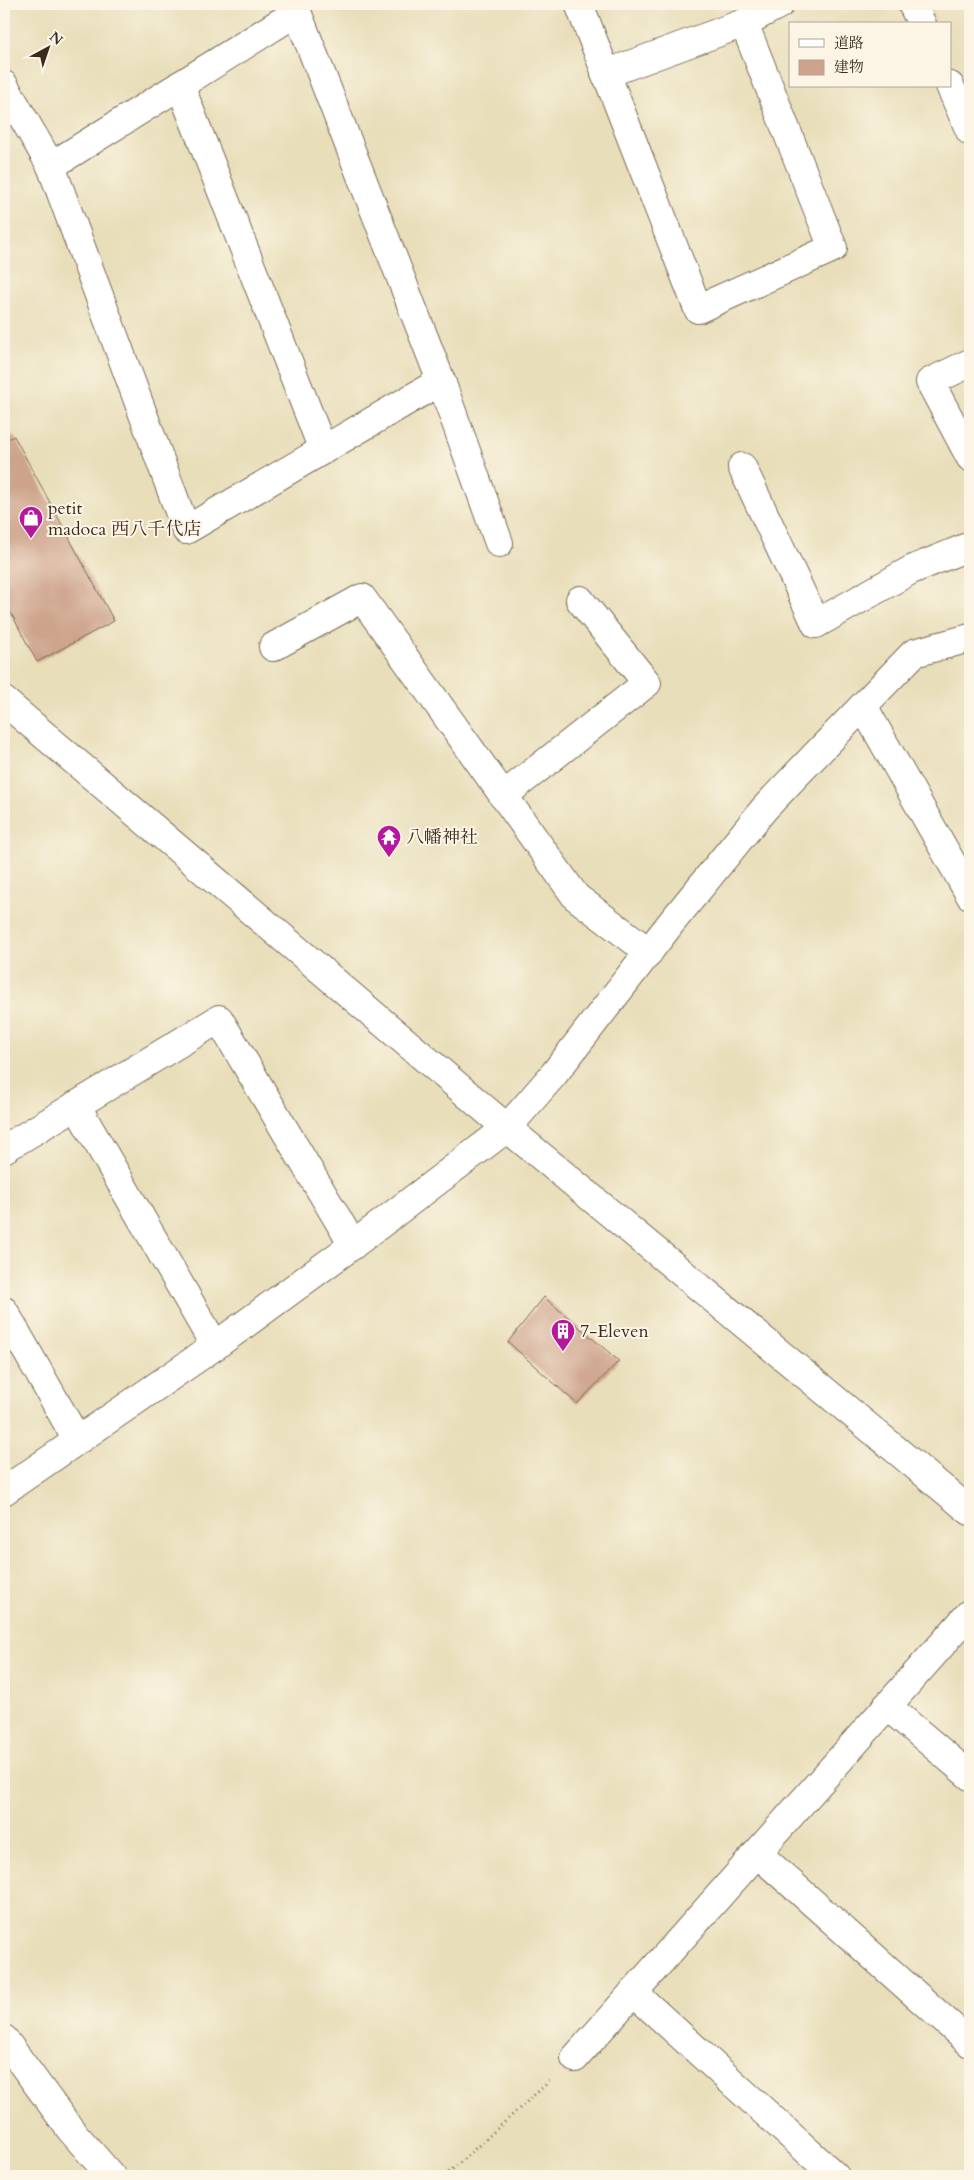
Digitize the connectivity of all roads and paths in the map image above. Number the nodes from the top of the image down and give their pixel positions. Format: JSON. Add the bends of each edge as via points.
{"nodes":[{"id":1,"x":579,"y":4,"type":"edge"},
{"id":2,"x":780,"y":4,"type":"edge"},
{"id":3,"x":912,"y":4,"type":"edge"},
{"id":4,"x":295,"y":8,"type":"edge"},
{"id":5,"x":921,"y":22,"type":"edge"},
{"id":6,"x":744,"y":23,"type":"junction"},
{"id":7,"x":605,"y":74,"type":"junction"},
{"id":8,"x":4,"y":85,"type":"edge"},
{"id":9,"x":180,"y":85,"type":"junction"},
{"id":10,"x":951,"y":88,"type":"edge"},
{"id":11,"x":970,"y":131,"type":"edge"},
{"id":12,"x":51,"y":166,"type":"junction"},
{"id":13,"x":970,"y":363,"type":"edge"},
{"id":14,"x":441,"y":381,"type":"junction"},
{"id":15,"x":323,"y":450,"type":"junction"},
{"id":16,"x":970,"y":457,"type":"edge"},
{"id":17,"x":742,"y":467,"type":"dead end"},
{"id":18,"x":499,"y":543,"type":"dead end"},
{"id":19,"x":970,"y":546,"type":"edge"},
{"id":20,"x":580,"y":600,"type":"dead end"},
{"id":21,"x":970,"y":638,"type":"edge"},
{"id":22,"x":274,"y":647,"type":"dead end"},
{"id":23,"x":4,"y":701,"type":"edge"},
{"id":24,"x":863,"y":706,"type":"junction"},
{"id":25,"x":503,"y":796,"type":"junction"},
{"id":26,"x":970,"y":895,"type":"edge"},
{"id":27,"x":649,"y":952,"type":"junction"},
{"id":28,"x":76,"y":1105,"type":"junction"},
{"id":29,"x":507,"y":1128,"type":"junction"},
{"id":30,"x":4,"y":1149,"type":"edge"},
{"id":31,"x":353,"y":1245,"type":"junction"},
{"id":32,"x":4,"y":1311,"type":"edge"},
{"id":33,"x":215,"y":1346,"type":"junction"},
{"id":34,"x":77,"y":1440,"type":"junction"},
{"id":35,"x":4,"y":1491,"type":"edge"},
{"id":36,"x":970,"y":1511,"type":"edge"},
{"id":37,"x":970,"y":1613,"type":"edge"},
{"id":38,"x":888,"y":1706,"type":"junction"},
{"id":39,"x":970,"y":1776,"type":"edge"},
{"id":40,"x":757,"y":1853,"type":"junction"},
{"id":41,"x":633,"y":1992,"type":"junction"},
{"id":42,"x":4,"y":2039,"type":"edge"},
{"id":43,"x":970,"y":2043,"type":"edge"},
{"id":44,"x":575,"y":2058,"type":"joint"},
{"id":45,"x":111,"y":2176,"type":"edge"},
{"id":46,"x":444,"y":2176,"type":"edge"},
{"id":47,"x":835,"y":2176,"type":"edge"}],
"edges":[{"from":1,"to":7,"type":"main road"},
{"from":2,"to":6,"type":"main road"},
{"from":3,"to":5,"type":"main road"},
{"from":4,"to":9,"type":"main road"},
{"from":4,"to":14,"type":"main road"},
{"from":6,"to":7,"type":"main road"},
{"from":6,"to":7,"type":"main road","via":[[833,248],[698,308]]},
{"from":8,"to":12,"type":"main road"},
{"from":9,"to":12,"type":"main road"},
{"from":9,"to":15,"type":"main road"},
{"from":10,"to":11,"type":"main road"},
{"from":12,"to":15,"type":"main road","via":[[186,530]]},
{"from":13,"to":16,"type":"main road","via":[[930,382]]},
{"from":14,"to":15,"type":"main road"},
{"from":14,"to":18,"type":"main road"},
{"from":17,"to":19,"type":"main road","via":[[816,624],[911,570]]},
{"from":20,"to":25,"type":"main road","via":[[646,683]]},
{"from":21,"to":24,"type":"main road","via":[[914,653]]},
{"from":22,"to":25,"type":"main road","via":[[362,598]]},
{"from":23,"to":29,"type":"main road"},
{"from":24,"to":26,"type":"main road"},
{"from":24,"to":27,"type":"main road","via":[[764,809]]},
{"from":25,"to":27,"type":"main road","via":[[576,897]]},
{"from":27,"to":29,"type":"main road","via":[[554,1074]]},
{"from":28,"to":30,"type":"main road"},
{"from":28,"to":31,"type":"main road","via":[[219,1020]]},
{"from":28,"to":33,"type":"main road"},
{"from":29,"to":31,"type":"main road"},
{"from":29,"to":36,"type":"main road"},
{"from":31,"to":33,"type":"main road"},
{"from":32,"to":34,"type":"main road"},
{"from":33,"to":34,"type":"main road"},
{"from":34,"to":35,"type":"main road"},
{"from":37,"to":38,"type":"main road"},
{"from":38,"to":39,"type":"main road"},
{"from":38,"to":40,"type":"main road"},
{"from":40,"to":41,"type":"main road"},
{"from":40,"to":43,"type":"main road"},
{"from":41,"to":44,"type":"main road"},
{"from":41,"to":47,"type":"main road"},
{"from":42,"to":45,"type":"main road","via":[[65,2122]]},
{"from":44,"to":46,"type":"path"}]}
